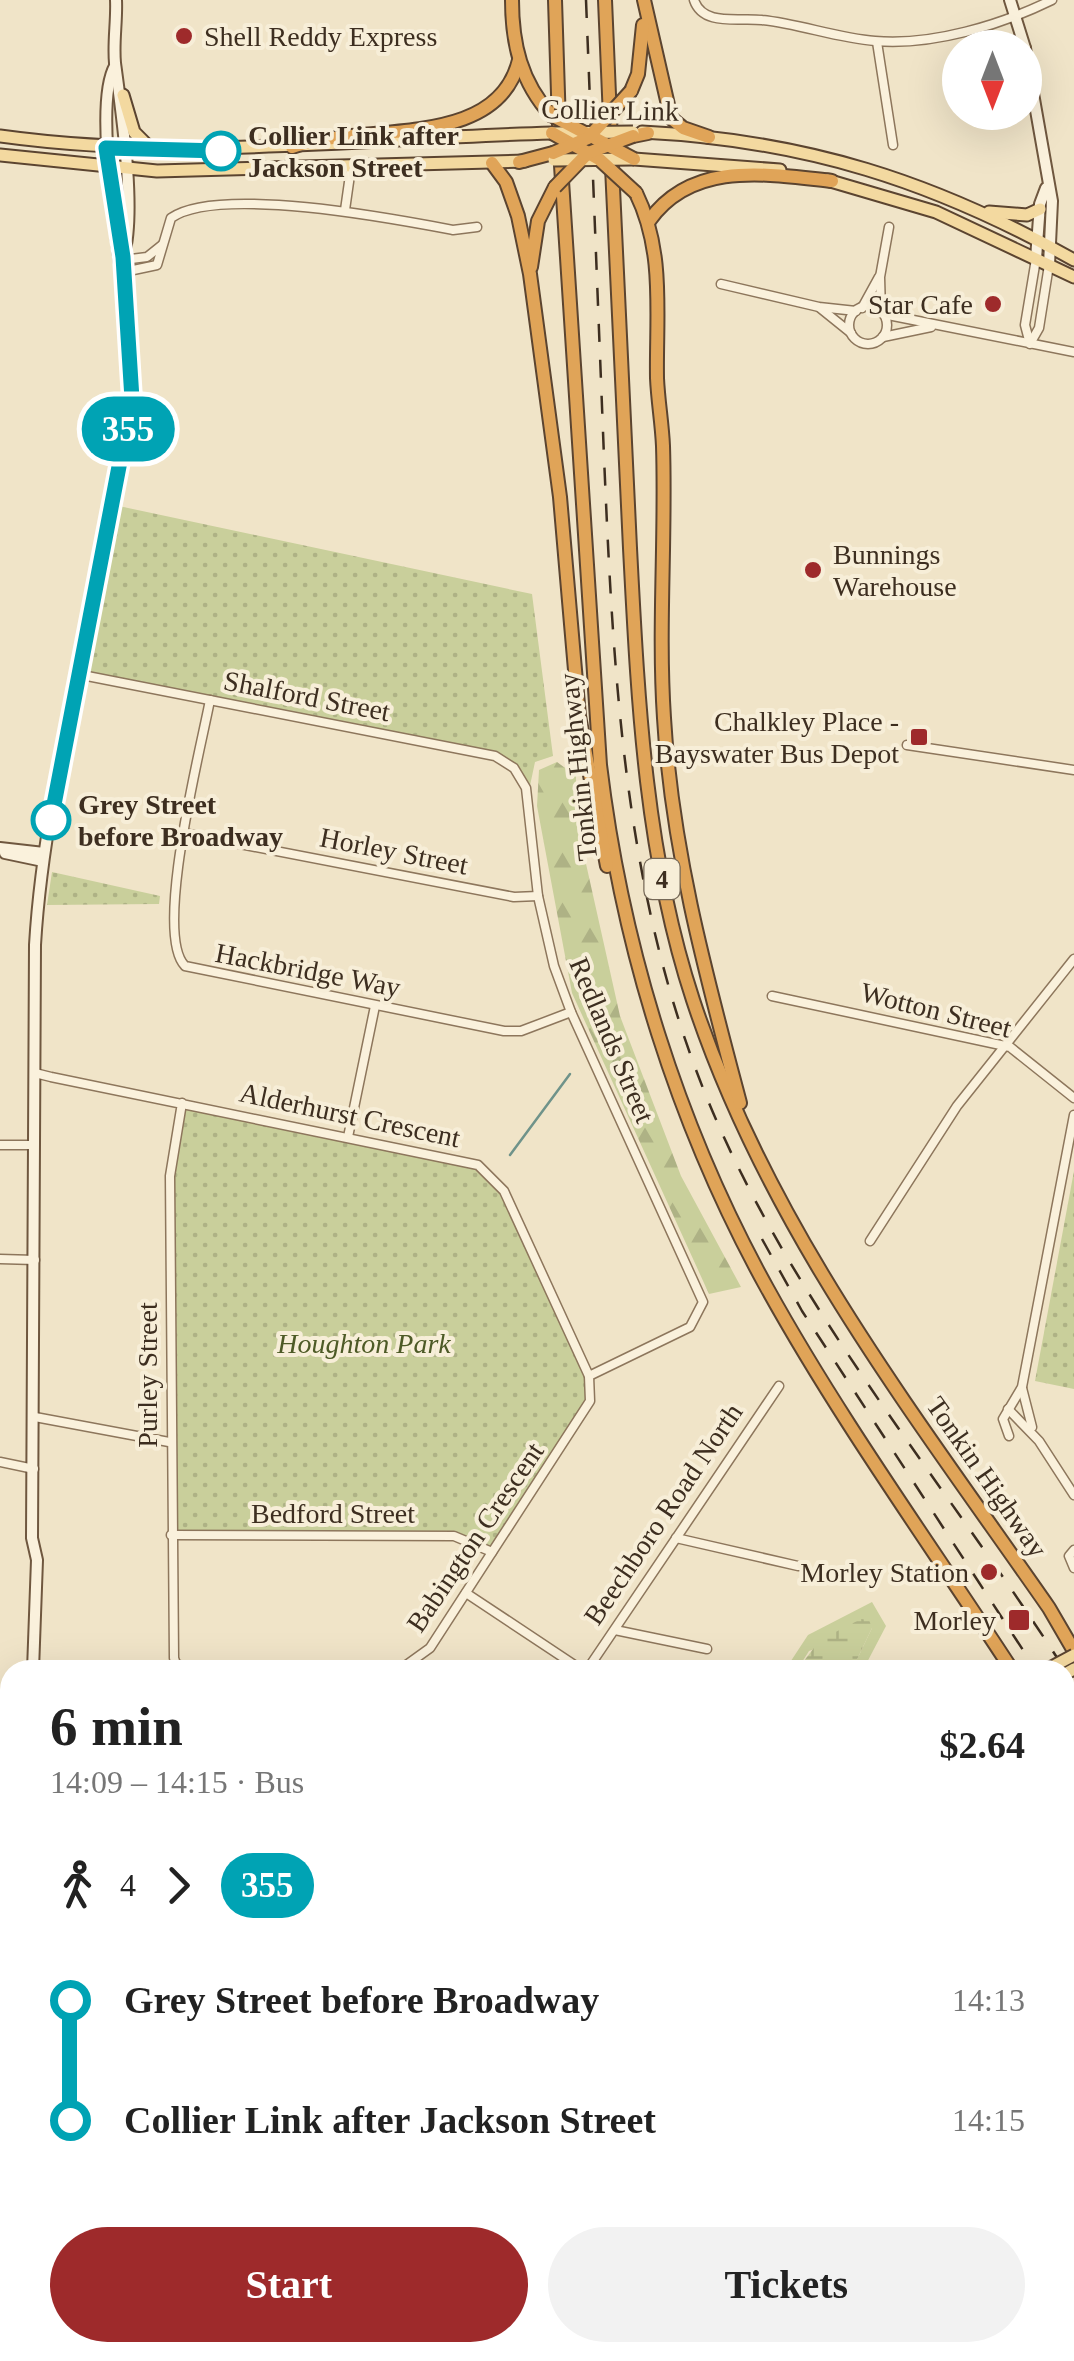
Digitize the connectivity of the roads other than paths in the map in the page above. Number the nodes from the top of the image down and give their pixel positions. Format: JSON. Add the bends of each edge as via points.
{"nodes":[{"id":1,"x":116,"y":0,"type":"edge"},
{"id":2,"x":512,"y":0,"type":"edge"},
{"id":3,"x":555,"y":0,"type":"edge"},
{"id":4,"x":606,"y":0,"type":"edge"},
{"id":5,"x":1010,"y":0,"type":"edge"},
{"id":6,"x":1052,"y":0,"type":"edge"},
{"id":7,"x":644,"y":4,"type":"edge"},
{"id":8,"x":696,"y":4,"type":"edge"},
{"id":9,"x":1016,"y":17,"type":"junction"},
{"id":10,"x":1020,"y":30,"type":"edge"},
{"id":11,"x":876,"y":42,"type":"junction"},
{"id":12,"x":519,"y":60,"type":"junction"},
{"id":13,"x":116,"y":66,"type":"junction"},
{"id":14,"x":123,"y":95,"type":"junction"},
{"id":15,"x":1037,"y":130,"type":"edge"},
{"id":16,"x":552,"y":132,"type":"joint"},
{"id":17,"x":638,"y":134,"type":"joint"},
{"id":18,"x":0,"y":136,"type":"edge"},
{"id":19,"x":709,"y":137,"type":"junction"},
{"id":20,"x":894,"y":145,"type":"dead end"},
{"id":21,"x":588,"y":146,"type":"junction"},
{"id":22,"x":106,"y":148,"type":"junction"},
{"id":23,"x":292,"y":148,"type":"junction"},
{"id":24,"x":123,"y":149,"type":"junction"},
{"id":25,"x":153,"y":151,"type":"junction"},
{"id":26,"x":0,"y":154,"type":"edge"},
{"id":27,"x":634,"y":159,"type":"joint"},
{"id":28,"x":492,"y":162,"type":"junction"},
{"id":29,"x":519,"y":162,"type":"joint"},
{"id":30,"x":351,"y":168,"type":"junction"},
{"id":31,"x":110,"y":169,"type":"junction"},
{"id":32,"x":125,"y":170,"type":"junction"},
{"id":33,"x":832,"y":181,"type":"junction"},
{"id":34,"x":1046,"y":188,"type":"junction"},
{"id":35,"x":1040,"y":208,"type":"junction"},
{"id":36,"x":345,"y":210,"type":"junction"},
{"id":37,"x":975,"y":210,"type":"junction"},
{"id":38,"x":649,"y":221,"type":"junction"},
{"id":39,"x":477,"y":227,"type":"dead end"},
{"id":40,"x":889,"y":227,"type":"dead end"},
{"id":41,"x":1045,"y":244,"type":"junction"},
{"id":42,"x":1074,"y":260,"type":"edge"},
{"id":43,"x":1043,"y":262,"type":"junction"},
{"id":44,"x":123,"y":263,"type":"junction"},
{"id":45,"x":530,"y":274,"type":"junction"},
{"id":46,"x":880,"y":277,"type":"junction"},
{"id":47,"x":1074,"y":277,"type":"edge"},
{"id":48,"x":721,"y":284,"type":"dead end"},
{"id":49,"x":819,"y":307,"type":"junction"},
{"id":50,"x":859,"y":309,"type":"junction"},
{"id":51,"x":882,"y":313,"type":"junction"},
{"id":52,"x":940,"y":326,"type":"junction"},
{"id":53,"x":851,"y":333,"type":"junction"},
{"id":54,"x":883,"y":337,"type":"junction"},
{"id":55,"x":1030,"y":344,"type":"junction"},
{"id":56,"x":1074,"y":352,"type":"edge"},
{"id":57,"x":82,"y":675,"type":"junction"},
{"id":58,"x":210,"y":700,"type":"junction"},
{"id":59,"x":907,"y":744,"type":"dead end"},
{"id":60,"x":1074,"y":770,"type":"edge"},
{"id":61,"x":519,"y":773,"type":"joint"},
{"id":62,"x":184,"y":833,"type":"junction"},
{"id":63,"x":0,"y":850,"type":"edge"},
{"id":64,"x":44,"y":857,"type":"junction"},
{"id":65,"x":619,"y":891,"type":"junction"},
{"id":66,"x":538,"y":896,"type":"junction"},
{"id":67,"x":1074,"y":958,"type":"edge"},
{"id":68,"x":772,"y":996,"type":"dead end"},
{"id":69,"x":375,"y":1006,"type":"junction"},
{"id":70,"x":571,"y":1012,"type":"junction"},
{"id":71,"x":1004,"y":1045,"type":"junction"},
{"id":72,"x":35,"y":1073,"type":"junction"},
{"id":73,"x":1074,"y":1098,"type":"edge"},
{"id":74,"x":182,"y":1103,"type":"junction"},
{"id":75,"x":1074,"y":1115,"type":"edge"},
{"id":76,"x":747,"y":1132,"type":"junction"},
{"id":77,"x":348,"y":1137,"type":"junction"},
{"id":78,"x":0,"y":1145,"type":"edge"},
{"id":79,"x":34,"y":1145,"type":"junction"},
{"id":80,"x":870,"y":1241,"type":"dead end"},
{"id":81,"x":0,"y":1259,"type":"edge"},
{"id":82,"x":35,"y":1260,"type":"junction"},
{"id":83,"x":589,"y":1376,"type":"junction"},
{"id":84,"x":779,"y":1386,"type":"dead end"},
{"id":85,"x":1022,"y":1387,"type":"junction"},
{"id":86,"x":1008,"y":1408,"type":"junction"},
{"id":87,"x":35,"y":1416,"type":"junction"},
{"id":88,"x":1009,"y":1436,"type":"dead end"},
{"id":89,"x":1039,"y":1440,"type":"junction"},
{"id":90,"x":169,"y":1442,"type":"junction"},
{"id":91,"x":0,"y":1462,"type":"edge"},
{"id":92,"x":34,"y":1469,"type":"junction"},
{"id":93,"x":1074,"y":1495,"type":"edge"},
{"id":94,"x":170,"y":1536,"type":"junction"},
{"id":95,"x":676,"y":1538,"type":"junction"},
{"id":96,"x":1074,"y":1550,"type":"edge"},
{"id":97,"x":492,"y":1552,"type":"junction"},
{"id":98,"x":798,"y":1566,"type":"dead end"},
{"id":99,"x":1074,"y":1568,"type":"edge"},
{"id":100,"x":466,"y":1593,"type":"junction"},
{"id":101,"x":615,"y":1630,"type":"junction"},
{"id":102,"x":171,"y":1649,"type":"joint"},
{"id":103,"x":707,"y":1649,"type":"dead end"},
{"id":104,"x":1074,"y":1653,"type":"edge"},
{"id":105,"x":33,"y":1660,"type":"edge"},
{"id":106,"x":173,"y":1660,"type":"edge"},
{"id":107,"x":413,"y":1660,"type":"edge"},
{"id":108,"x":570,"y":1660,"type":"edge"},
{"id":109,"x":592,"y":1660,"type":"edge"},
{"id":110,"x":1006,"y":1660,"type":"edge"}],
"edges":[{"from":1,"to":13,"type":"street"},
{"from":2,"to":12,"type":"highway"},
{"from":3,"to":65,"type":"highway","name":"Tonkin Highway","number":"4","via":[[596,718]]},
{"from":4,"to":76,"type":"highway","name":"Tonkin Highway","number":"4","via":[[644,764],[679,953]]},
{"from":5,"to":9,"type":"street"},
{"from":6,"to":9,"type":"street"},
{"from":7,"to":19,"type":"highway","via":[[672,118]]},
{"from":7,"to":21,"type":"highway","bridge":true,"via":[[638,74]]},
{"from":8,"to":11,"type":"street","via":[[713,18],[760,19]]},
{"from":9,"to":10,"type":"street"},
{"from":9,"to":11,"type":"street"},
{"from":11,"to":20,"type":"street"},
{"from":12,"to":21,"type":"highway","bridge":true,"via":[[551,115]]},
{"from":12,"to":23,"type":"highway","via":[[515,78],[500,95],[440,128],[317,138]]},
{"from":13,"to":14,"type":"street"},
{"from":13,"to":22,"type":"street"},
{"from":14,"to":24,"type":"street"},
{"from":14,"to":25,"type":"main road","via":[[134,132]]},
{"from":15,"to":34,"type":"street"},
{"from":16,"to":21,"type":"highway","bridge":true},
{"from":16,"to":23,"type":"main road","name":"Collier Link"},
{"from":17,"to":19,"type":"main road","name":"Collier Link"},
{"from":17,"to":21,"type":"highway","bridge":true},
{"from":18,"to":22,"type":"main road","name":"Collier Link"},
{"from":19,"to":37,"type":"main road","name":"Collier Link","via":[[891,174]]},
{"from":21,"to":27,"type":"highway","bridge":true},
{"from":21,"to":29,"type":"highway","bridge":true},
{"from":21,"to":38,"type":"highway","bridge":true,"via":[[636,193]]},
{"from":21,"to":45,"type":"highway","bridge":true,"via":[[538,221]]},
{"from":22,"to":24,"type":"main road","name":"Collier Link"},
{"from":22,"to":31,"type":"street"},
{"from":23,"to":25,"type":"main road","name":"Collier Link"},
{"from":24,"to":25,"type":"main road","name":"Collier Link"},
{"from":24,"to":32,"type":"street"},
{"from":26,"to":31,"type":"main road"},
{"from":27,"to":33,"type":"main road","name":"Collier Link","via":[[725,163]]},
{"from":28,"to":29,"type":"main road"},
{"from":28,"to":30,"type":"main road"},
{"from":28,"to":45,"type":"highway","via":[[518,216]]},
{"from":30,"to":32,"type":"main road"},
{"from":30,"to":36,"type":"street"},
{"from":31,"to":32,"type":"main road"},
{"from":31,"to":44,"type":"street"},
{"from":32,"to":44,"type":"street"},
{"from":33,"to":38,"type":"highway","via":[[720,176],[684,188]]},
{"from":33,"to":43,"type":"main road","name":"Collier Link","via":[[936,212]]},
{"from":34,"to":35,"type":"street"},
{"from":34,"to":41,"type":"street","via":[[1052,201]]},
{"from":35,"to":37,"type":"main road","via":[[1016,216]]},
{"from":35,"to":41,"type":"street"},
{"from":36,"to":39,"type":"street","via":[[452,230]]},
{"from":36,"to":44,"type":"street","via":[[191,208],[171,218],[157,265]]},
{"from":37,"to":41,"type":"main road","name":"Collier Link"},
{"from":38,"to":76,"type":"highway","via":[[658,291],[669,782],[691,918]]},
{"from":40,"to":46,"type":"street"},
{"from":41,"to":42,"type":"main road","name":"Collier Link"},
{"from":41,"to":43,"type":"street"},
{"from":43,"to":47,"type":"main road","name":"Collier Link"},
{"from":43,"to":55,"type":"street","via":[[1040,328]]},
{"from":43,"to":55,"type":"street","via":[[1025,325]]},
{"from":44,"to":57,"type":"street","via":[[132,399]]},
{"from":45,"to":65,"type":"highway","via":[[560,497],[579,716],[602,855]]},
{"from":46,"to":50,"type":"street"},
{"from":46,"to":51,"type":"street"},
{"from":48,"to":49,"type":"street"},
{"from":49,"to":50,"type":"street"},
{"from":49,"to":53,"type":"street"},
{"from":50,"to":51,"type":"street"},
{"from":50,"to":53,"type":"street"},
{"from":51,"to":52,"type":"street"},
{"from":51,"to":54,"type":"street"},
{"from":52,"to":54,"type":"street"},
{"from":52,"to":55,"type":"street"},
{"from":53,"to":54,"type":"street","via":[[866,344]]},
{"from":55,"to":56,"type":"street"},
{"from":57,"to":58,"type":"street","name":"Shalford Street"},
{"from":57,"to":64,"type":"street"},
{"from":58,"to":61,"type":"street","name":"Shalford Street","via":[[488,755]]},
{"from":58,"to":62,"type":"street","name":"Hackbridge Way"},
{"from":59,"to":60,"type":"street"},
{"from":61,"to":66,"type":"street","name":"Redlands Street","via":[[528,795]]},
{"from":62,"to":66,"type":"street","name":"Horley Street"},
{"from":62,"to":69,"type":"street","name":"Hackbridge Way","via":[[173,910],[174,949],[185,966]]},
{"from":63,"to":64,"type":"street"},
{"from":64,"to":72,"type":"street"},
{"from":65,"to":110,"type":"highway","name":"Tonkin Highway","number":"4","via":[[665,1056],[742,1240],[790,1328]]},
{"from":66,"to":70,"type":"street","name":"Redlands Street"},
{"from":67,"to":71,"type":"street"},
{"from":68,"to":71,"type":"street","name":"Wotton Street"},
{"from":69,"to":70,"type":"street","name":"Hackbridge Way","via":[[504,1031]]},
{"from":69,"to":77,"type":"street"},
{"from":70,"to":83,"type":"street","name":"Redlands Street","via":[[700,1290],[701,1312],[690,1327]]},
{"from":71,"to":73,"type":"street","name":"Wotton Street"},
{"from":71,"to":80,"type":"street"},
{"from":72,"to":74,"type":"street","name":"Alderhurst Crescent"},
{"from":72,"to":79,"type":"street"},
{"from":74,"to":77,"type":"street","name":"Alderhurst Crescent"},
{"from":74,"to":90,"type":"street","name":"Purley Street","via":[[170,1176]]},
{"from":75,"to":85,"type":"street"},
{"from":76,"to":104,"type":"highway","name":"Tonkin Highway","number":"4","via":[[836,1303]]},
{"from":77,"to":83,"type":"street","name":"Alderhurst Crescent","via":[[478,1165],[494,1175]]},
{"from":78,"to":79,"type":"street"},
{"from":79,"to":82,"type":"street"},
{"from":81,"to":82,"type":"street"},
{"from":82,"to":87,"type":"street"},
{"from":83,"to":97,"type":"street","name":"Babington Crescent","via":[[586,1410]]},
{"from":84,"to":95,"type":"street","name":"Beechboro Road North"},
{"from":85,"to":86,"type":"street"},
{"from":85,"to":89,"type":"street","via":[[1024,1410]]},
{"from":86,"to":88,"type":"street","via":[[1002,1426]]},
{"from":86,"to":89,"type":"street"},
{"from":87,"to":90,"type":"street"},
{"from":87,"to":92,"type":"street"},
{"from":89,"to":93,"type":"street"},
{"from":90,"to":94,"type":"street","name":"Purley Street"},
{"from":91,"to":92,"type":"street"},
{"from":92,"to":105,"type":"street"},
{"from":94,"to":97,"type":"street","name":"Bedford Street","via":[[454,1536]]},
{"from":94,"to":102,"type":"street","name":"Purley Street"},
{"from":95,"to":98,"type":"street"},
{"from":95,"to":101,"type":"street","name":"Beechboro Road North"},
{"from":96,"to":99,"type":"street"},
{"from":97,"to":100,"type":"street","name":"Babington Crescent"},
{"from":100,"to":107,"type":"street","name":"Babington Crescent","via":[[430,1648]]},
{"from":100,"to":108,"type":"street"},
{"from":101,"to":103,"type":"street"},
{"from":101,"to":109,"type":"street","name":"Beechboro Road North"},
{"from":102,"to":106,"type":"street","name":"Babington Crescent"}]}
